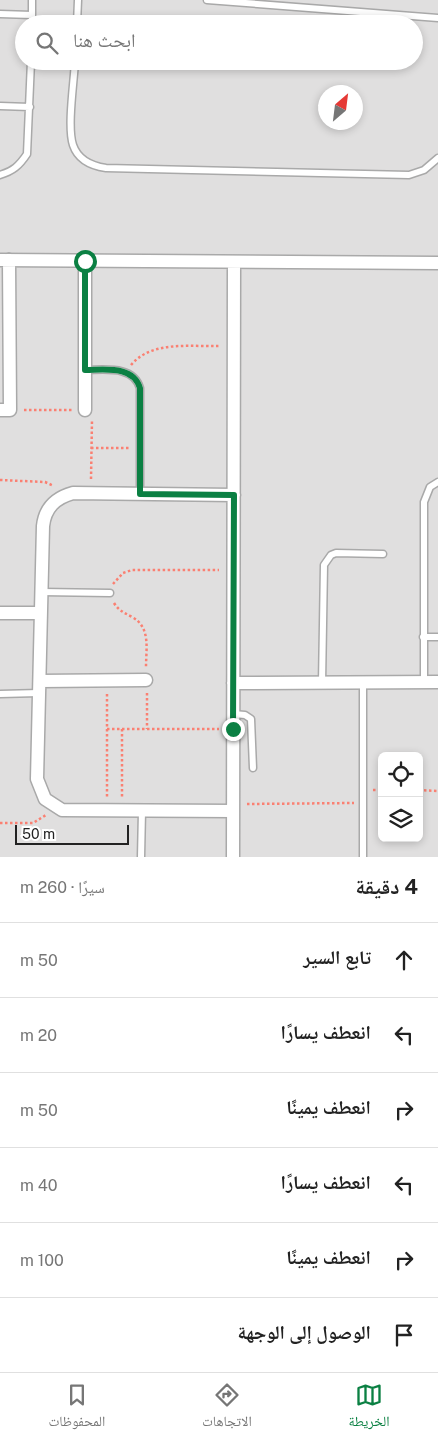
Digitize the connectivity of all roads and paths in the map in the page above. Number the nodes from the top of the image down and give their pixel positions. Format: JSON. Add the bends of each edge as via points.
{"nodes":[{"id":1,"x":32,"y":0,"type":"edge"},
{"id":2,"x":78,"y":0,"type":"edge"},
{"id":3,"x":207,"y":0,"type":"edge"},
{"id":4,"x":240,"y":1,"type":"edge"},
{"id":5,"x":260,"y":2,"type":"edge"},
{"id":6,"x":0,"y":14,"type":"edge"},
{"id":7,"x":32,"y":15,"type":"joint"},
{"id":8,"x":77,"y":15,"type":"edge"},
{"id":9,"x":405,"y":15,"type":"edge"},
{"id":10,"x":423,"y":17,"type":"edge"},
{"id":11,"x":438,"y":18,"type":"edge"},
{"id":12,"x":31,"y":70,"type":"edge"},
{"id":13,"x":75,"y":70,"type":"edge"},
{"id":14,"x":0,"y":106,"type":"edge"},
{"id":15,"x":30,"y":107,"type":"junction"},
{"id":16,"x":438,"y":158,"type":"edge"},
{"id":17,"x":0,"y":175,"type":"edge"},
{"id":18,"x":4,"y":260,"type":"edge"},
{"id":19,"x":85,"y":261,"type":"junction"},
{"id":20,"x":234,"y":262,"type":"junction"},
{"id":21,"x":438,"y":263,"type":"edge"},
{"id":22,"x":5,"y":346,"type":"edge"},
{"id":23,"x":234,"y":346,"type":"junction"},
{"id":24,"x":85,"y":370,"type":"junction"},
{"id":25,"x":127,"y":372,"type":"junction"},
{"id":26,"x":5,"y":410,"type":"edge"},
{"id":27,"x":85,"y":410,"type":"junction"},
{"id":28,"x":91,"y":448,"type":"junction"},
{"id":29,"x":140,"y":448,"type":"junction"},
{"id":30,"x":0,"y":480,"type":"edge"},
{"id":31,"x":438,"y":482,"type":"edge"},
{"id":32,"x":91,"y":493,"type":"junction"},
{"id":33,"x":140,"y":494,"type":"junction"},
{"id":34,"x":234,"y":495,"type":"junction"},
{"id":35,"x":63,"y":496,"type":"junction"},
{"id":36,"x":383,"y":554,"type":"dead end"},
{"id":37,"x":234,"y":570,"type":"junction"},
{"id":38,"x":41,"y":592,"type":"junction"},
{"id":39,"x":110,"y":593,"type":"junction"},
{"id":40,"x":0,"y":613,"type":"edge"},
{"id":41,"x":41,"y":613,"type":"junction"},
{"id":42,"x":423,"y":636,"type":"junction"},
{"id":43,"x":438,"y":637,"type":"edge"},
{"id":44,"x":107,"y":680,"type":"junction"},
{"id":45,"x":146,"y":680,"type":"junction"},
{"id":46,"x":424,"y":682,"type":"junction"},
{"id":47,"x":438,"y":682,"type":"edge"},
{"id":48,"x":233,"y":683,"type":"junction"},
{"id":49,"x":322,"y":683,"type":"junction"},
{"id":50,"x":363,"y":683,"type":"junction"},
{"id":51,"x":39,"y":687,"type":"junction"},
{"id":52,"x":0,"y":694,"type":"edge"},
{"id":53,"x":233,"y":714,"type":"junction"},
{"id":54,"x":107,"y":729,"type":"junction"},
{"id":55,"x":122,"y":729,"type":"junction"},
{"id":56,"x":147,"y":729,"type":"junction"},
{"id":57,"x":233,"y":729,"type":"junction"},
{"id":58,"x":253,"y":768,"type":"dead end"},
{"id":59,"x":423,"y":790,"type":"edge"},
{"id":60,"x":438,"y":790,"type":"edge"},
{"id":61,"x":363,"y":803,"type":"junction"},
{"id":62,"x":52,"y":806,"type":"junction"},
{"id":63,"x":233,"y":808,"type":"junction"},
{"id":64,"x":122,"y":811,"type":"junction"},
{"id":65,"x":142,"y":811,"type":"junction"},
{"id":66,"x":107,"y":812,"type":"junction"},
{"id":67,"x":0,"y":823,"type":"edge"},
{"id":68,"x":140,"y":857,"type":"edge"},
{"id":69,"x":233,"y":857,"type":"edge"},
{"id":70,"x":363,"y":857,"type":"edge"}],
"edges":[{"from":1,"to":7,"type":"lane"},
{"from":2,"to":8,"type":"lane"},
{"from":3,"to":4,"type":"lane"},
{"from":4,"to":5,"type":"lane"},
{"from":5,"to":9,"type":"lane"},
{"from":6,"to":7,"type":"lane"},
{"from":10,"to":11,"type":"lane"},
{"from":12,"to":15,"type":"lane"},
{"from":13,"to":16,"type":"lane","via":[[73,144],[80,157],[92,166],[409,175],[424,170]]},
{"from":14,"to":15,"type":"lane"},
{"from":15,"to":17,"type":"lane","via":[[27,154],[20,164]]},
{"from":18,"to":19,"type":"street"},
{"from":18,"to":22,"type":"street"},
{"from":19,"to":20,"type":"street"},
{"from":19,"to":24,"type":"street"},
{"from":20,"to":21,"type":"street"},
{"from":20,"to":23,"type":"street"},
{"from":22,"to":26,"type":"street"},
{"from":23,"to":25,"type":"path","via":[[154,348],[138,357]]},
{"from":23,"to":34,"type":"street"},
{"from":24,"to":25,"type":"lane"},
{"from":24,"to":27,"type":"street"},
{"from":25,"to":29,"type":"lane","via":[[138,381],[140,388]]},
{"from":26,"to":27,"type":"path"},
{"from":27,"to":28,"type":"path","via":[[92,415]]},
{"from":28,"to":29,"type":"path"},
{"from":28,"to":32,"type":"path"},
{"from":29,"to":33,"type":"lane"},
{"from":30,"to":35,"type":"path","via":[[45,482],[59,489]]},
{"from":31,"to":42,"type":"lane","via":[[430,487],[424,502]]},
{"from":32,"to":33,"type":"street"},
{"from":32,"to":35,"type":"street"},
{"from":33,"to":34,"type":"street"},
{"from":34,"to":37,"type":"street"},
{"from":35,"to":38,"type":"street","via":[[55,500],[44,516]]},
{"from":36,"to":49,"type":"lane","via":[[336,553],[330,555],[324,565]]},
{"from":37,"to":39,"type":"path","via":[[132,570],[117,578]]},
{"from":37,"to":48,"type":"street"},
{"from":38,"to":39,"type":"lane"},
{"from":38,"to":41,"type":"street"},
{"from":39,"to":45,"type":"path","via":[[118,609],[134,618],[145,630]]},
{"from":40,"to":41,"type":"street"},
{"from":41,"to":51,"type":"street"},
{"from":42,"to":43,"type":"lane"},
{"from":42,"to":46,"type":"lane"},
{"from":44,"to":45,"type":"street"},
{"from":44,"to":51,"type":"street"},
{"from":44,"to":54,"type":"path"},
{"from":45,"to":56,"type":"path"},
{"from":46,"to":47,"type":"street"},
{"from":46,"to":50,"type":"street"},
{"from":48,"to":49,"type":"street"},
{"from":48,"to":53,"type":"street"},
{"from":49,"to":50,"type":"street"},
{"from":50,"to":61,"type":"lane"},
{"from":51,"to":52,"type":"lane"},
{"from":51,"to":62,"type":"street","via":[[37,779],[39,790]]},
{"from":53,"to":57,"type":"street"},
{"from":53,"to":58,"type":"lane","via":[[251,719]]},
{"from":54,"to":55,"type":"path"},
{"from":54,"to":66,"type":"path"},
{"from":55,"to":56,"type":"path"},
{"from":55,"to":64,"type":"path"},
{"from":56,"to":57,"type":"path"},
{"from":57,"to":63,"type":"street"},
{"from":59,"to":60,"type":"path"},
{"from":61,"to":63,"type":"path"},
{"from":61,"to":70,"type":"lane"},
{"from":62,"to":66,"type":"street","via":[[72,812]]},
{"from":62,"to":67,"type":"path","via":[[45,816],[33,823]]},
{"from":63,"to":65,"type":"street"},
{"from":63,"to":69,"type":"street"},
{"from":64,"to":65,"type":"street"},
{"from":64,"to":66,"type":"street"},
{"from":65,"to":68,"type":"lane"}]}
